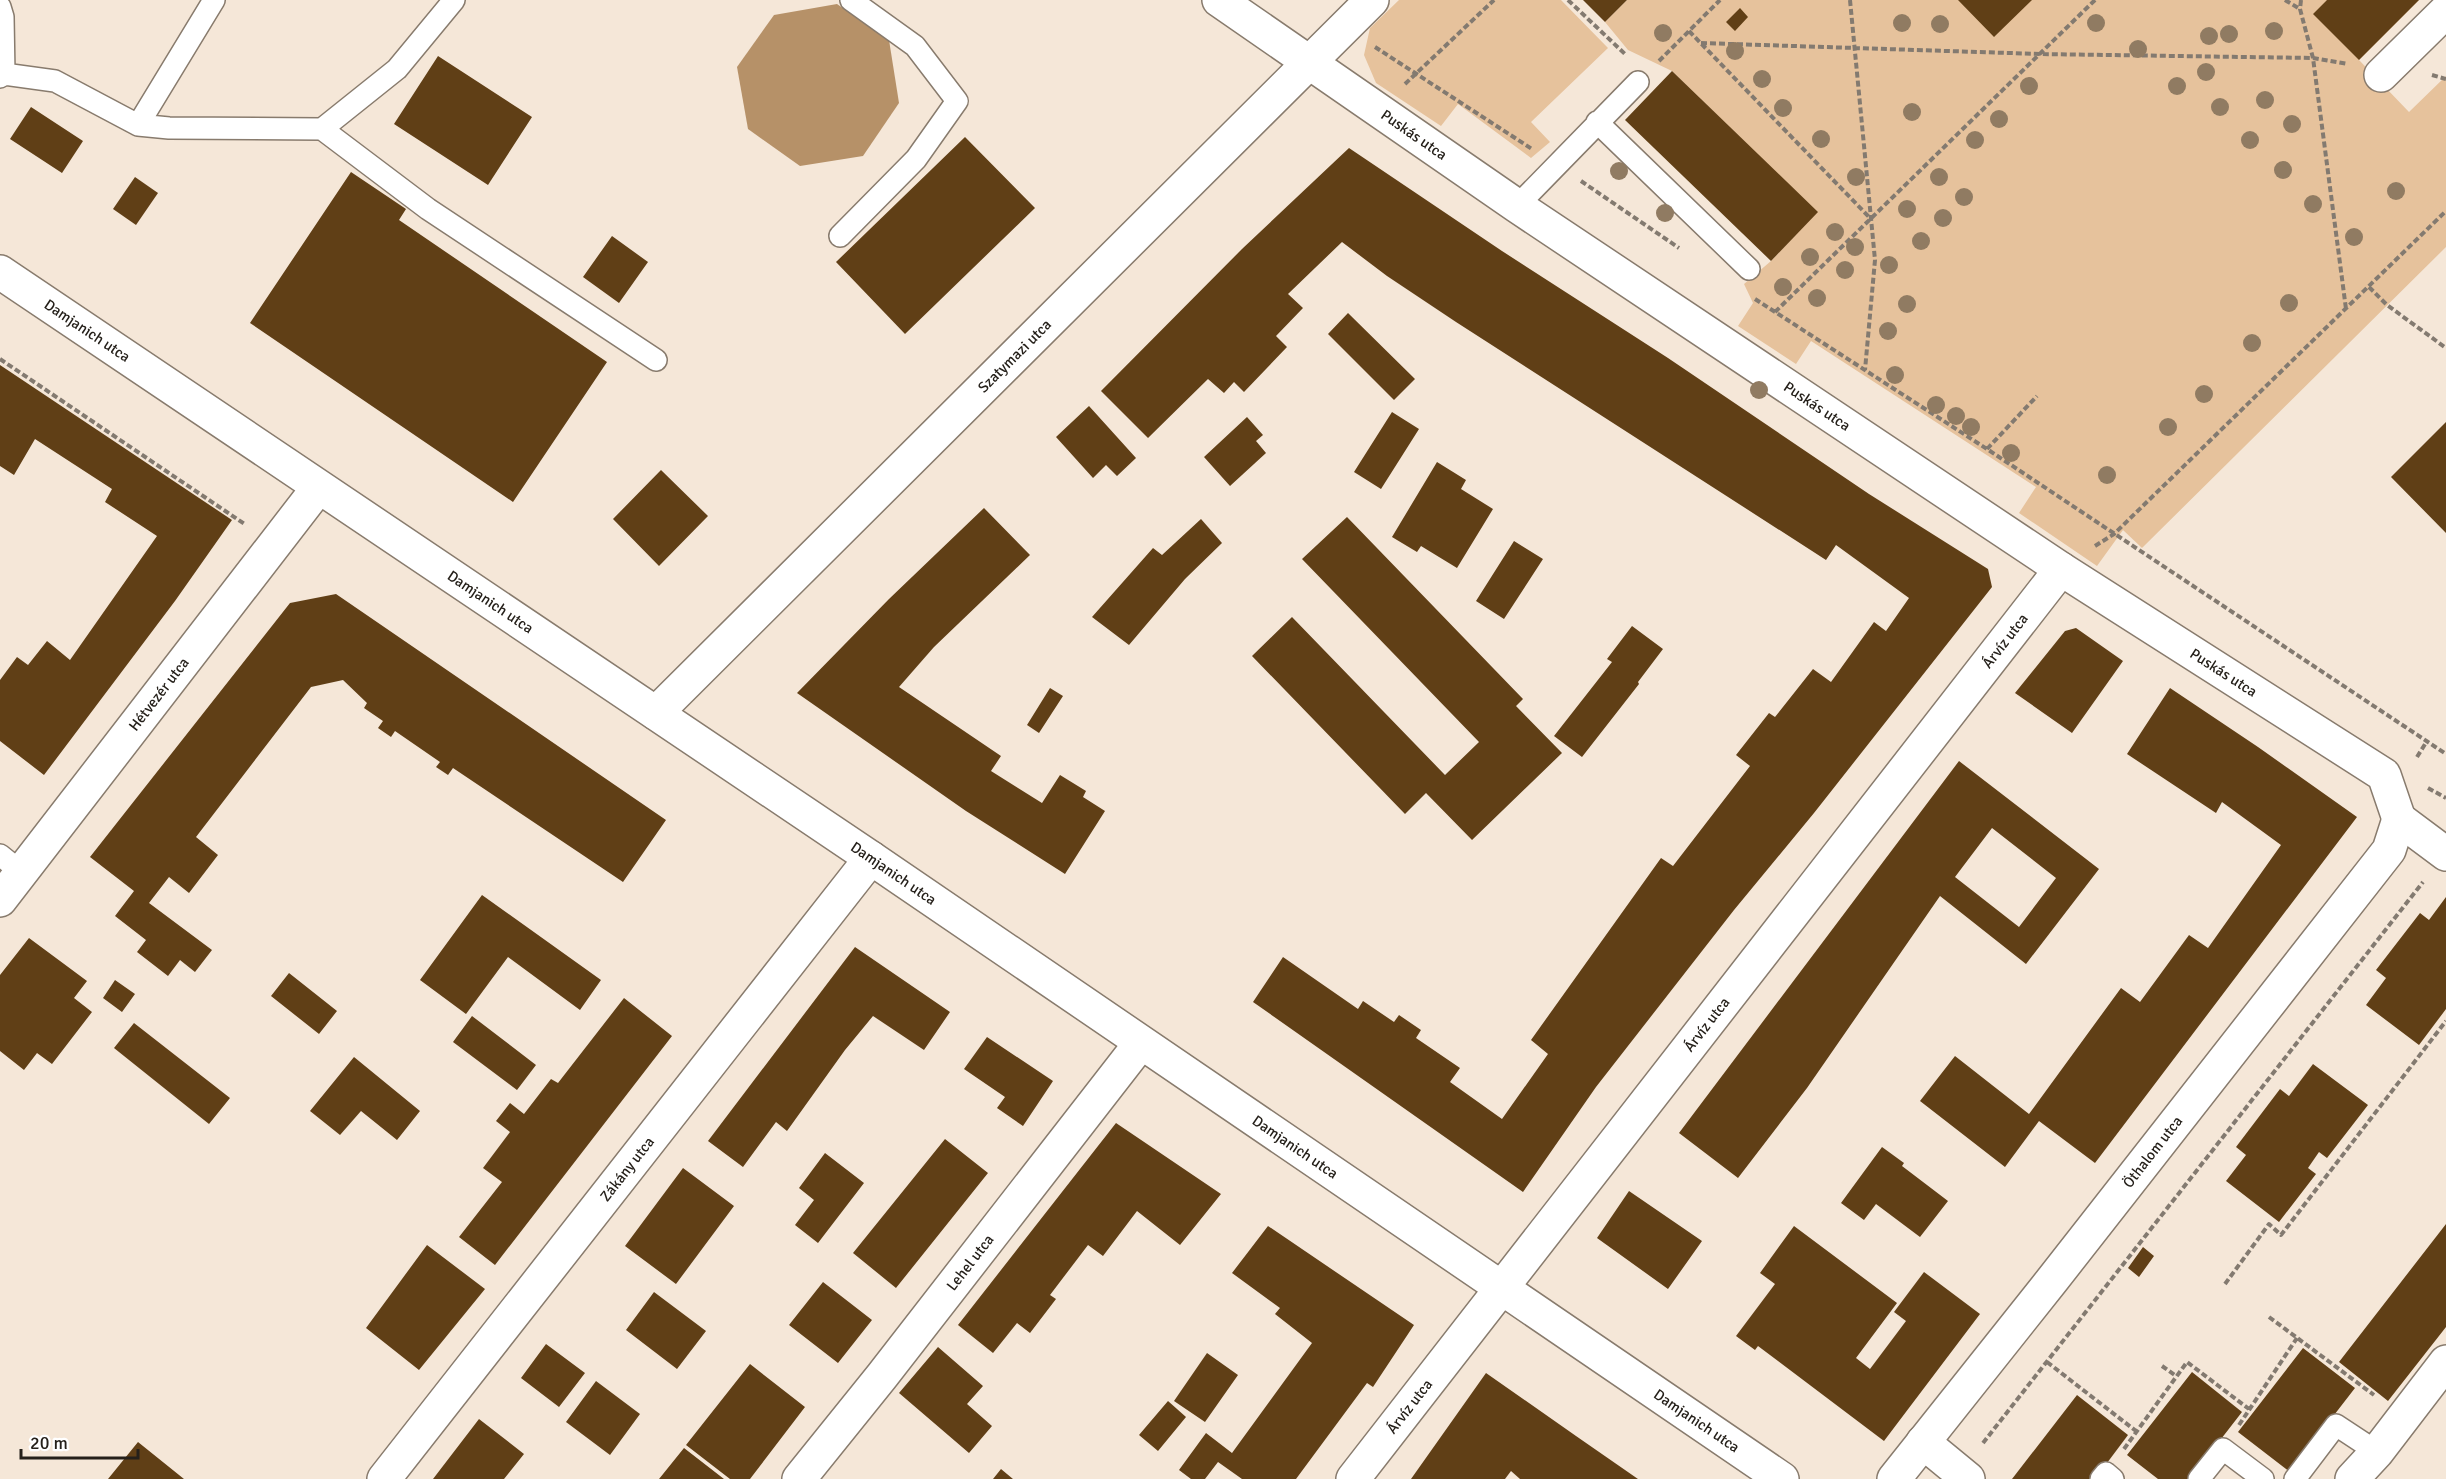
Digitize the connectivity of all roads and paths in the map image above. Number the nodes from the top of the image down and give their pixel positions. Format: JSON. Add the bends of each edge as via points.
{"nodes":[{"id":1,"x":214,"y":0,"type":"edge"},
{"id":2,"x":454,"y":0,"type":"edge"},
{"id":3,"x":851,"y":0,"type":"edge"},
{"id":4,"x":1219,"y":0,"type":"edge"},
{"id":5,"x":1372,"y":0,"type":"edge"},
{"id":6,"x":1494,"y":0,"type":"edge"},
{"id":7,"x":1568,"y":0,"type":"edge"},
{"id":8,"x":1720,"y":0,"type":"edge"},
{"id":9,"x":1850,"y":0,"type":"edge"},
{"id":10,"x":2095,"y":0,"type":"edge"},
{"id":11,"x":2284,"y":0,"type":"edge"},
{"id":12,"x":2301,"y":0,"type":"edge"},
{"id":13,"x":0,"y":7,"type":"edge"},
{"id":14,"x":2300,"y":9,"type":"junction"},
{"id":15,"x":2446,"y":11,"type":"edge"},
{"id":16,"x":1346,"y":26,"type":"junction"},
{"id":17,"x":1689,"y":31,"type":"junction"},
{"id":18,"x":1701,"y":43,"type":"junction"},
{"id":19,"x":1855,"y":47,"type":"junction"},
{"id":20,"x":2040,"y":54,"type":"junction"},
{"id":21,"x":2313,"y":58,"type":"junction"},
{"id":22,"x":1311,"y":62,"type":"junction"},
{"id":23,"x":2387,"y":69,"type":"junction"},
{"id":24,"x":1415,"y":73,"type":"junction"},
{"id":25,"x":2,"y":75,"type":"edge"},
{"id":26,"x":1642,"y":78,"type":"junction"},
{"id":27,"x":2446,"y":79,"type":"edge"},
{"id":28,"x":1379,"y":109,"type":"junction"},
{"id":29,"x":1597,"y":123,"type":"junction"},
{"id":30,"x":138,"y":125,"type":"junction"},
{"id":31,"x":322,"y":129,"type":"junction"},
{"id":32,"x":1556,"y":165,"type":"junction"},
{"id":33,"x":1517,"y":206,"type":"junction"},
{"id":34,"x":2446,"y":212,"type":"edge"},
{"id":35,"x":1871,"y":219,"type":"junction"},
{"id":36,"x":840,"y":236,"type":"dead end"},
{"id":37,"x":1682,"y":250,"type":"dead end"},
{"id":38,"x":1749,"y":269,"type":"dead end"},
{"id":39,"x":0,"y":272,"type":"edge"},
{"id":40,"x":2369,"y":287,"type":"junction"},
{"id":41,"x":1750,"y":296,"type":"dead end"},
{"id":42,"x":2346,"y":310,"type":"junction"},
{"id":43,"x":1775,"y":312,"type":"junction"},
{"id":44,"x":2446,"y":348,"type":"edge"},
{"id":45,"x":0,"y":359,"type":"edge"},
{"id":46,"x":656,"y":360,"type":"dead end"},
{"id":47,"x":1865,"y":370,"type":"junction"},
{"id":48,"x":2037,"y":396,"type":"dead end"},
{"id":49,"x":1987,"y":449,"type":"junction"},
{"id":50,"x":318,"y":488,"type":"junction"},
{"id":51,"x":2114,"y":534,"type":"junction"},
{"id":52,"x":275,"y":545,"type":"junction"},
{"id":53,"x":2061,"y":569,"type":"junction"},
{"id":54,"x":656,"y":713,"type":"junction"},
{"id":55,"x":2446,"y":754,"type":"edge"},
{"id":56,"x":2399,"y":819,"type":"junction"},
{"id":57,"x":2446,"y":854,"type":"edge"},
{"id":58,"x":871,"y":858,"type":"junction"},
{"id":59,"x":11,"y":864,"type":"edge"},
{"id":60,"x":0,"y":900,"type":"edge"},
{"id":61,"x":2446,"y":1021,"type":"edge"},
{"id":62,"x":1140,"y":1044,"type":"junction"},
{"id":63,"x":2225,"y":1284,"type":"dead end"},
{"id":64,"x":1503,"y":1288,"type":"junction"},
{"id":65,"x":2269,"y":1317,"type":"dead end"},
{"id":66,"x":2297,"y":1338,"type":"junction"},
{"id":67,"x":2047,"y":1362,"type":"junction"},
{"id":68,"x":2446,"y":1362,"type":"edge"},
{"id":69,"x":2162,"y":1366,"type":"dead end"},
{"id":70,"x":2176,"y":1377,"type":"junction"},
{"id":71,"x":2249,"y":1409,"type":"junction"},
{"id":72,"x":2404,"y":1417,"type":"junction"},
{"id":73,"x":2136,"y":1431,"type":"junction"},
{"id":74,"x":1923,"y":1442,"type":"junction"},
{"id":75,"x":2223,"y":1449,"type":"junction"},
{"id":76,"x":2377,"y":1452,"type":"junction"},
{"id":77,"x":1964,"y":1476,"type":"edge"},
{"id":78,"x":2107,"y":1477,"type":"edge"},
{"id":79,"x":384,"y":1479,"type":"edge"},
{"id":80,"x":798,"y":1479,"type":"edge"},
{"id":81,"x":1353,"y":1479,"type":"edge"},
{"id":82,"x":1782,"y":1479,"type":"edge"},
{"id":83,"x":1894,"y":1479,"type":"edge"},
{"id":84,"x":2199,"y":1479,"type":"edge"},
{"id":85,"x":2263,"y":1479,"type":"edge"},
{"id":86,"x":2295,"y":1479,"type":"edge"},
{"id":87,"x":2352,"y":1479,"type":"edge"}],
"edges":[{"from":1,"to":30,"type":"lane"},
{"from":2,"to":31,"type":"lane","via":[[397,69]]},
{"from":3,"to":36,"type":"lane","via":[[915,46],[957,100],[916,159]]},
{"from":4,"to":22,"type":"street","name":"Puskás utca"},
{"from":5,"to":16,"type":"street","name":"Szatymazi utca"},
{"from":6,"to":24,"type":"path"},
{"from":7,"to":26,"type":"path"},
{"from":8,"to":17,"type":"path"},
{"from":9,"to":19,"type":"path"},
{"from":10,"to":20,"type":"path"},
{"from":11,"to":14,"type":"path"},
{"from":12,"to":14,"type":"path"},
{"from":13,"to":25,"type":"lane"},
{"from":14,"to":21,"type":"path"},
{"from":15,"to":23,"type":"street"},
{"from":16,"to":22,"type":"street","name":"Szatymazi utca"},
{"from":16,"to":24,"type":"path"},
{"from":17,"to":18,"type":"path"},
{"from":17,"to":26,"type":"path"},
{"from":18,"to":19,"type":"path"},
{"from":18,"to":35,"type":"path"},
{"from":19,"to":20,"type":"path"},
{"from":19,"to":35,"type":"path"},
{"from":20,"to":21,"type":"path"},
{"from":20,"to":35,"type":"path"},
{"from":21,"to":23,"type":"path"},
{"from":21,"to":42,"type":"path"},
{"from":22,"to":28,"type":"street","name":"Puskás utca"},
{"from":22,"to":54,"type":"street","name":"Szatymazi utca"},
{"from":23,"to":27,"type":"path"},
{"from":24,"to":28,"type":"path"},
{"from":24,"to":32,"type":"path"},
{"from":25,"to":30,"type":"lane","via":[[55,81]]},
{"from":26,"to":29,"type":"lane"},
{"from":28,"to":33,"type":"street","name":"Puskás utca"},
{"from":29,"to":32,"type":"lane"},
{"from":29,"to":38,"type":"lane"},
{"from":30,"to":31,"type":"lane"},
{"from":31,"to":46,"type":"lane","via":[[428,209]]},
{"from":32,"to":33,"type":"lane"},
{"from":32,"to":37,"type":"path"},
{"from":33,"to":53,"type":"street","name":"Puskás utca"},
{"from":34,"to":40,"type":"path"},
{"from":35,"to":43,"type":"path"},
{"from":35,"to":47,"type":"path","via":[[1875,260]]},
{"from":39,"to":50,"type":"street","name":"Damjanich utca"},
{"from":40,"to":42,"type":"path"},
{"from":40,"to":44,"type":"path"},
{"from":41,"to":43,"type":"path"},
{"from":42,"to":51,"type":"path"},
{"from":43,"to":47,"type":"path"},
{"from":45,"to":52,"type":"path"},
{"from":47,"to":49,"type":"path"},
{"from":48,"to":49,"type":"path"},
{"from":49,"to":51,"type":"path"},
{"from":50,"to":52,"type":"street","name":"Hétvezér utca"},
{"from":50,"to":54,"type":"street","name":"Damjanich utca"},
{"from":51,"to":53,"type":"path"},
{"from":51,"to":55,"type":"path"},
{"from":52,"to":59,"type":"street","name":"Hétvezér utca"},
{"from":53,"to":56,"type":"street","name":"Puskás utca","via":[[2384,775]]},
{"from":53,"to":64,"type":"street","name":"Árvíz utca"},
{"from":54,"to":58,"type":"street","name":"Damjanich utca"},
{"from":56,"to":57,"type":"street"},
{"from":56,"to":74,"type":"street","name":"Öthalom utca","via":[[2389,850]]},
{"from":57,"to":67,"type":"path"},
{"from":58,"to":62,"type":"street","name":"Damjanich utca"},
{"from":58,"to":79,"type":"street","name":"Zákány utca"},
{"from":59,"to":60,"type":"street","name":"Hétvezér utca"},
{"from":61,"to":63,"type":"path","via":[[2281,1234],[2269,1224]]},
{"from":62,"to":64,"type":"street","name":"Damjanich utca"},
{"from":62,"to":80,"type":"street","name":"Lehel utca"},
{"from":64,"to":81,"type":"street","name":"Árvíz utca"},
{"from":64,"to":82,"type":"street","name":"Damjanich utca"},
{"from":65,"to":66,"type":"path"},
{"from":66,"to":71,"type":"path"},
{"from":66,"to":72,"type":"path"},
{"from":67,"to":73,"type":"path"},
{"from":67,"to":77,"type":"path"},
{"from":68,"to":72,"type":"street"},
{"from":69,"to":70,"type":"path"},
{"from":70,"to":71,"type":"path","via":[[2187,1362]]},
{"from":70,"to":73,"type":"path"},
{"from":71,"to":75,"type":"path"},
{"from":72,"to":76,"type":"street"},
{"from":73,"to":78,"type":"path"},
{"from":74,"to":77,"type":"street"},
{"from":74,"to":83,"type":"street","name":"Öthalom utca"},
{"from":75,"to":84,"type":"lane"},
{"from":75,"to":85,"type":"lane"},
{"from":76,"to":86,"type":"lane","via":[[2336,1425]]},
{"from":76,"to":87,"type":"street"}]}
